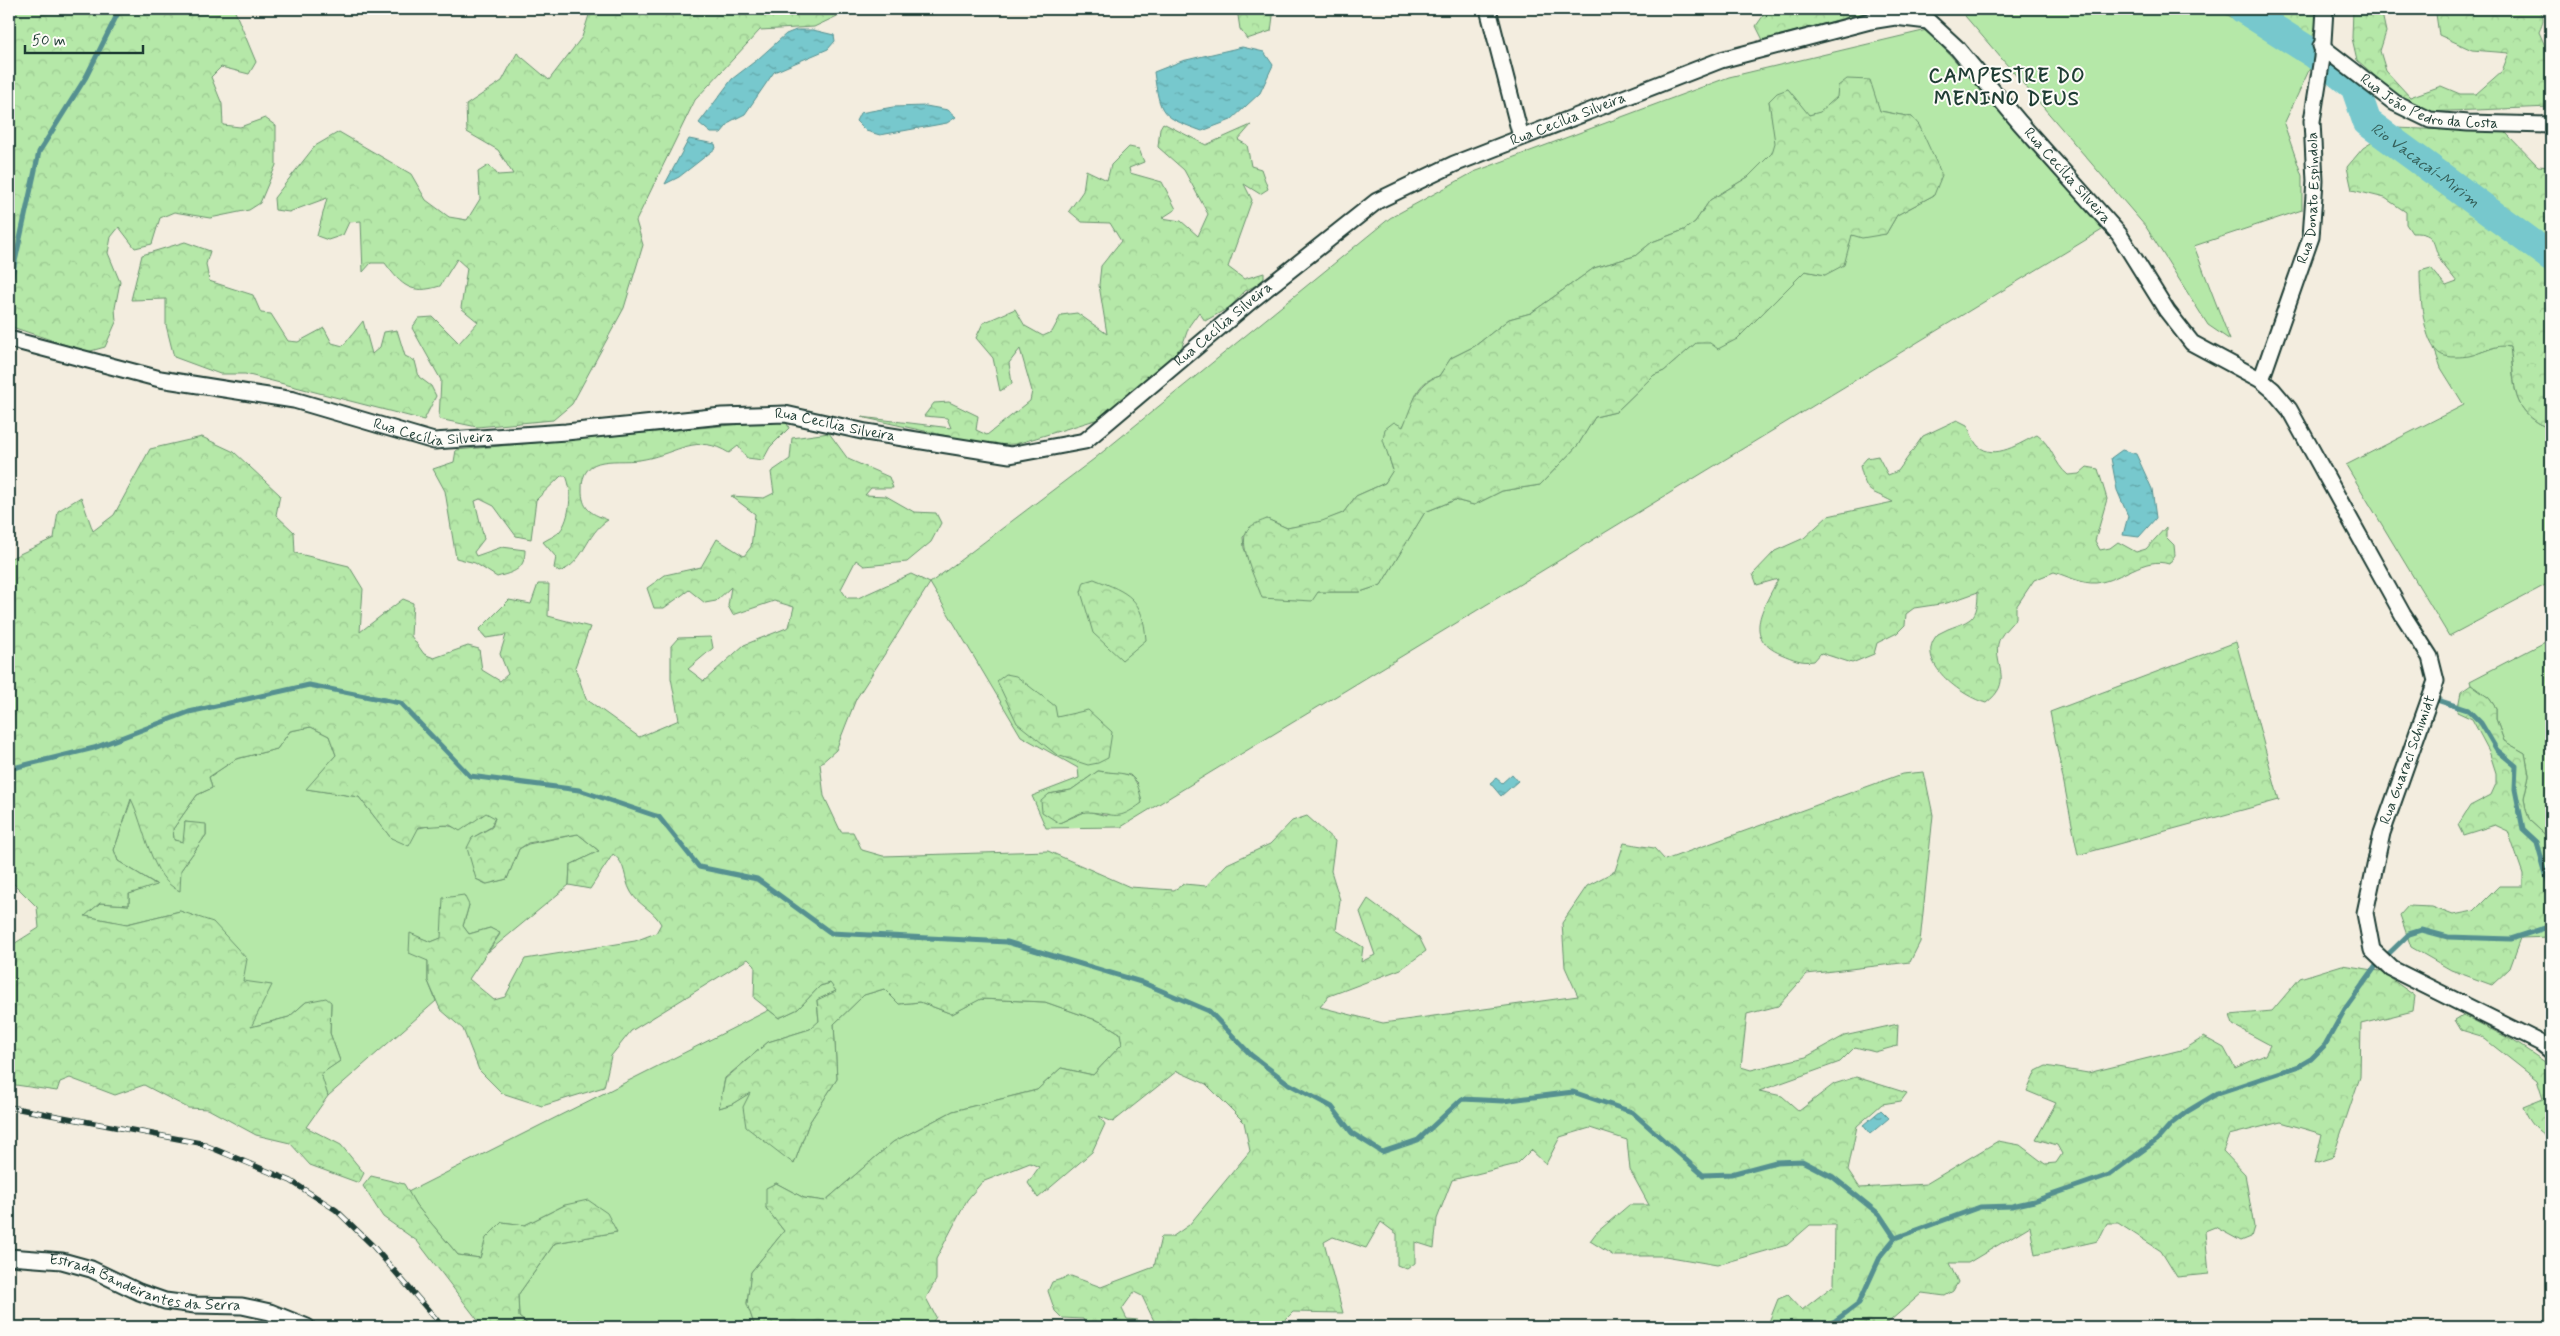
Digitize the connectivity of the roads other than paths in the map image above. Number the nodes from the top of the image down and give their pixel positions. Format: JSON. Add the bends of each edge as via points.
{"nodes":[{"id":1,"x":1488,"y":9,"type":"edge"},
{"id":2,"x":2325,"y":9,"type":"edge"},
{"id":3,"x":2321,"y":52,"type":"junction"},
{"id":4,"x":2551,"y":125,"type":"edge"},
{"id":5,"x":1521,"y":137,"type":"junction"},
{"id":6,"x":9,"y":339,"type":"edge"},
{"id":7,"x":2261,"y":380,"type":"junction"},
{"id":8,"x":2551,"y":1051,"type":"edge"},
{"id":9,"x":9,"y":1257,"type":"edge"},
{"id":10,"x":307,"y":1327,"type":"edge"}],
"edges":[{"from":1,"to":5,"type":"street"},
{"from":2,"to":3,"type":"street","name":"Rua Donato Espíndola"},
{"from":3,"to":4,"type":"street","name":"Rua João Pedro da Costa","via":[[2395,103],[2430,120]]},
{"from":3,"to":7,"type":"street","name":"Rua Donato Espíndola","via":[[2312,121],[2315,181],[2311,237]]},
{"from":5,"to":6,"type":"street","name":"Rua Cecília Silveira","via":[[1376,201],[1252,300],[1085,441],[1010,455],[866,432],[785,414],[722,416],[434,441],[294,400],[160,379]]},
{"from":5,"to":7,"type":"street","name":"Rua Cecília Silveira","via":[[1721,60],[1870,21],[1895,17],[1928,21],[1957,48],[2119,234],[2167,311],[2192,342]]},
{"from":7,"to":8,"type":"street","name":"Rua Guaraci Schimidt","via":[[2288,408],[2403,615],[2430,657],[2436,681],[2382,833],[2365,913],[2372,950],[2392,969],[2541,1043]]},
{"from":9,"to":10,"type":"street","name":"Estrada Bandeirantes da Serra","via":[[62,1261],[91,1268],[165,1301],[242,1306],[270,1312]]}]}
